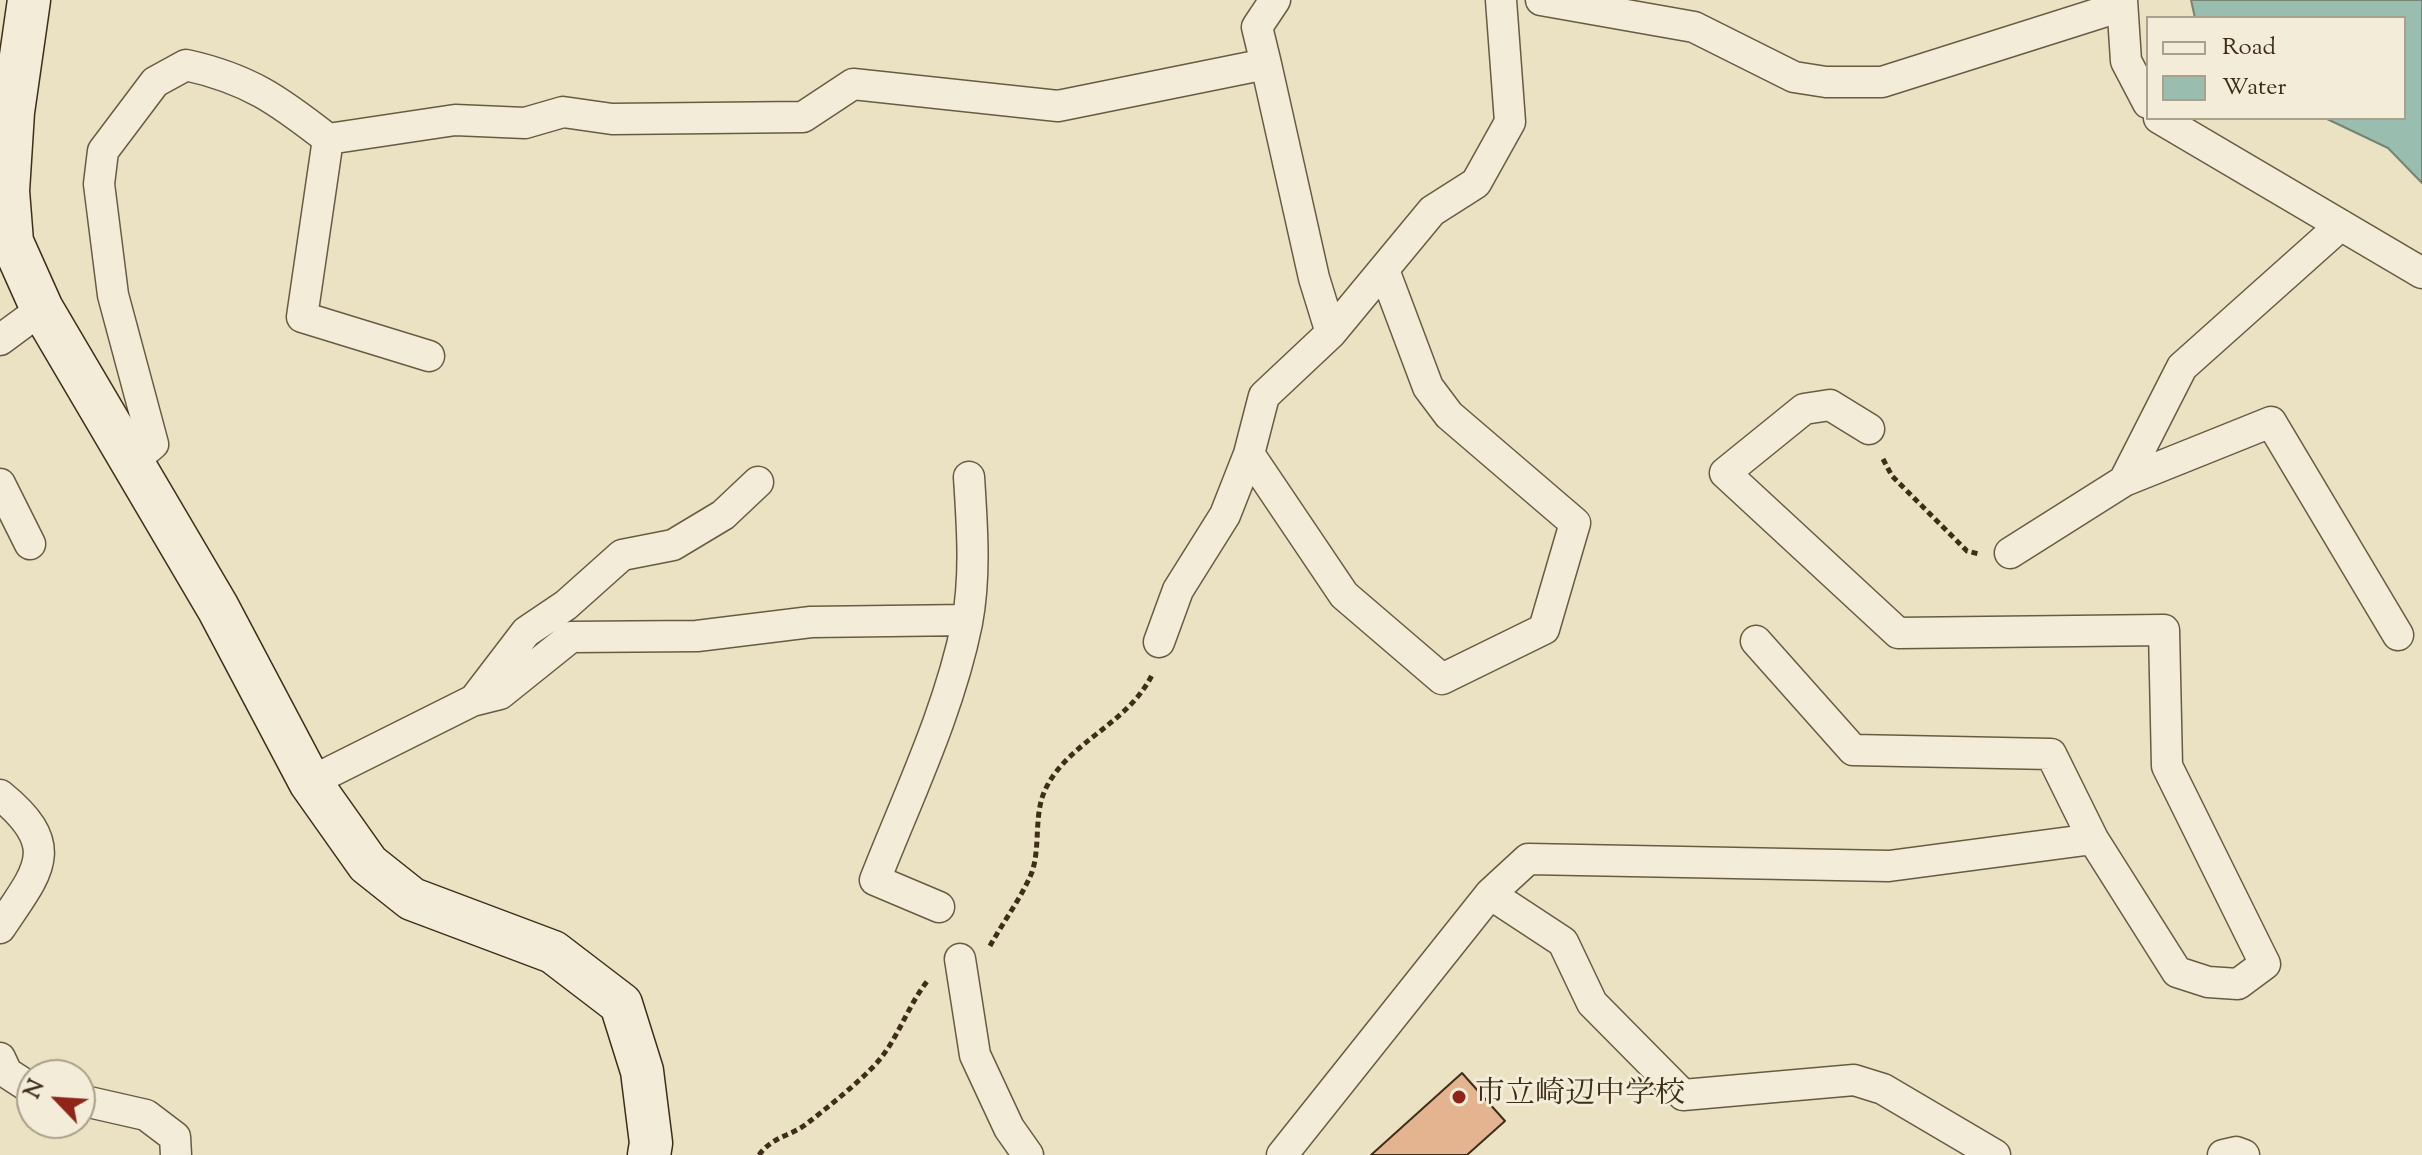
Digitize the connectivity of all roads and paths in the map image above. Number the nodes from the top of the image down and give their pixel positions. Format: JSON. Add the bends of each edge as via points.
{"nodes":[{"id":1,"x":29,"y":0,"type":"edge"},
{"id":2,"x":1275,"y":0,"type":"edge"},
{"id":3,"x":1501,"y":0,"type":"edge"},
{"id":4,"x":1541,"y":0,"type":"edge"},
{"id":5,"x":2122,"y":3,"type":"edge"},
{"id":6,"x":1266,"y":64,"type":"junction"},
{"id":7,"x":2146,"y":99,"type":"edge"},
{"id":8,"x":2162,"y":120,"type":"edge"},
{"id":9,"x":328,"y":139,"type":"junction"},
{"id":10,"x":2341,"y":225,"type":"junction"},
{"id":11,"x":1384,"y":270,"type":"junction"},
{"id":12,"x":2422,"y":273,"type":"edge"},
{"id":13,"x":42,"y":309,"type":"junction"},
{"id":14,"x":1331,"y":333,"type":"junction"},
{"id":15,"x":0,"y":340,"type":"edge"},
{"id":16,"x":429,"y":356,"type":"dead end"},
{"id":17,"x":1869,"y":429,"type":"joint"},
{"id":18,"x":1249,"y":454,"type":"junction"},
{"id":19,"x":133,"y":461,"type":"junction"},
{"id":20,"x":969,"y":477,"type":"dead end"},
{"id":21,"x":2124,"y":481,"type":"junction"},
{"id":22,"x":758,"y":482,"type":"dead end"},
{"id":23,"x":0,"y":484,"type":"edge"},
{"id":24,"x":30,"y":544,"type":"dead end"},
{"id":25,"x":2010,"y":553,"type":"joint"},
{"id":26,"x":967,"y":620,"type":"junction"},
{"id":27,"x":2398,"y":635,"type":"dead end"},
{"id":28,"x":1756,"y":641,"type":"dead end"},
{"id":29,"x":1159,"y":642,"type":"joint"},
{"id":30,"x":472,"y":701,"type":"junction"},
{"id":31,"x":310,"y":782,"type":"junction"},
{"id":32,"x":0,"y":795,"type":"edge"},
{"id":33,"x":2093,"y":839,"type":"junction"},
{"id":34,"x":1490,"y":894,"type":"junction"},
{"id":35,"x":939,"y":907,"type":"dead end"},
{"id":36,"x":0,"y":928,"type":"edge"},
{"id":37,"x":960,"y":959,"type":"junction"},
{"id":38,"x":0,"y":1058,"type":"edge"},
{"id":39,"x":16,"y":1079,"type":"edge"},
{"id":40,"x":96,"y":1104,"type":"edge"},
{"id":41,"x":176,"y":1155,"type":"edge"},
{"id":42,"x":649,"y":1155,"type":"edge"},
{"id":43,"x":759,"y":1155,"type":"edge"},
{"id":44,"x":1028,"y":1155,"type":"edge"},
{"id":45,"x":1282,"y":1155,"type":"edge"},
{"id":46,"x":1995,"y":1155,"type":"edge"},
{"id":47,"x":2223,"y":1155,"type":"edge"},
{"id":48,"x":2244,"y":1155,"type":"edge"}],
"edges":[{"from":1,"to":13,"type":"street","via":[[8,191],[12,242]]},
{"from":2,"to":6,"type":"street","via":[[1257,27]]},
{"from":3,"to":11,"type":"street","via":[[1510,122],[1476,183],[1432,211]]},
{"from":4,"to":5,"type":"street","via":[[1694,27],[1794,77],[1826,82],[1882,82]]},
{"from":5,"to":7,"type":"street","via":[[2126,61]]},
{"from":6,"to":9,"type":"street","via":[[1058,106],[853,84],[803,117],[612,119],[563,112],[525,123],[455,120]]},
{"from":6,"to":14,"type":"street"},
{"from":8,"to":10,"type":"street"},
{"from":9,"to":16,"type":"street","via":[[302,317]]},
{"from":9,"to":19,"type":"street","via":[[265,93],[230,75],[186,65],[155,82],[103,151],[99,184],[113,295],[153,444]]},
{"from":10,"to":12,"type":"street"},
{"from":10,"to":21,"type":"street","via":[[2182,367]]},
{"from":11,"to":14,"type":"street"},
{"from":11,"to":18,"type":"street","via":[[1428,387],[1449,415],[1575,523],[1544,629],[1442,679],[1344,595]]},
{"from":13,"to":15,"type":"street"},
{"from":13,"to":19,"type":"street"},
{"from":14,"to":18,"type":"street","via":[[1264,396]]},
{"from":17,"to":25,"type":"path","via":[[1892,476],[1967,551],[1985,556]]},
{"from":17,"to":33,"type":"street","via":[[1830,405],[1804,409],[1725,473],[1898,633],[2164,630],[2167,766],[2265,964],[2238,984],[2177,972]]},
{"from":18,"to":29,"type":"street","via":[[1225,515],[1178,590]]},
{"from":19,"to":31,"type":"street"},
{"from":20,"to":26,"type":"street","via":[[973,549]]},
{"from":21,"to":25,"type":"street"},
{"from":21,"to":27,"type":"street","via":[[2271,422]]},
{"from":22,"to":30,"type":"street","via":[[723,515],[673,545],[622,555],[526,632]]},
{"from":23,"to":24,"type":"street"},
{"from":26,"to":30,"type":"street","via":[[811,622],[697,636],[571,637],[500,694]]},
{"from":26,"to":35,"type":"street","via":[[951,690],[875,880]]},
{"from":28,"to":33,"type":"street","via":[[1853,750],[2051,754]]},
{"from":29,"to":37,"type":"path","via":[[1153,674],[1139,699],[1062,765],[1046,788],[1032,870],[989,947]]},
{"from":30,"to":31,"type":"street"},
{"from":31,"to":42,"type":"street","via":[[368,864],[412,899],[553,952],[621,1004],[642,1071]]},
{"from":32,"to":36,"type":"street","via":[[28,817],[41,851],[34,878]]},
{"from":33,"to":34,"type":"street","via":[[1889,866],[1528,859]]},
{"from":34,"to":45,"type":"street"},
{"from":34,"to":46,"type":"street","via":[[1563,942],[1592,1003],[1683,1095],[1854,1080],[1883,1089]]},
{"from":37,"to":43,"type":"path","via":[[936,971],[918,993],[894,1043],[872,1068],[802,1127],[769,1141]]},
{"from":37,"to":44,"type":"street","via":[[975,1055],[1009,1128]]},
{"from":38,"to":39,"type":"street"},
{"from":40,"to":41,"type":"street","via":[[146,1115],[175,1137]]},
{"from":47,"to":48,"type":"street"}]}
